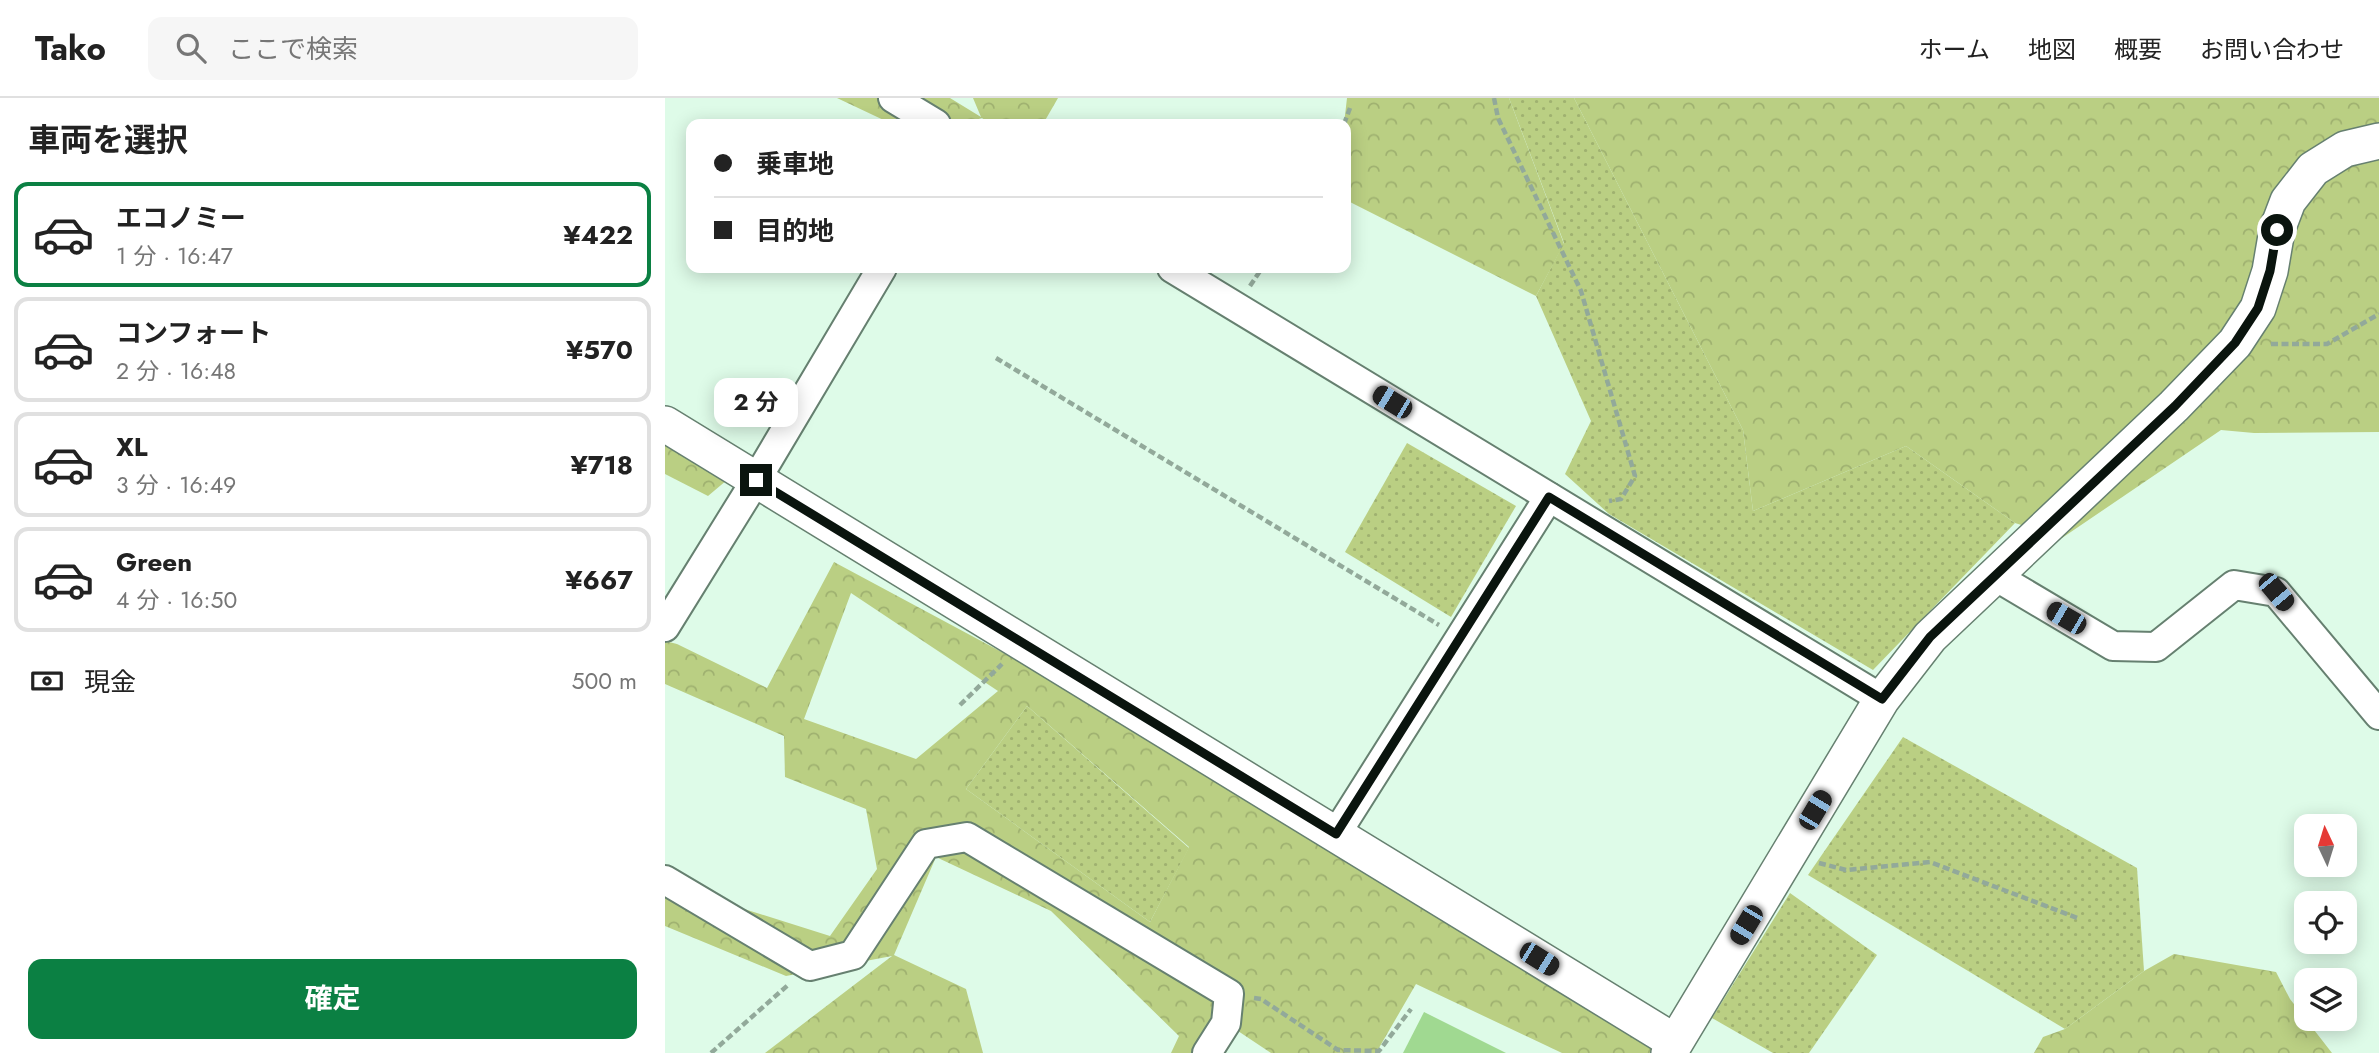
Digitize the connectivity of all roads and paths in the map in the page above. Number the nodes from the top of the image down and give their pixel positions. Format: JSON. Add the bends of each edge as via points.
{"nodes":[{"id":1,"x":893,"y":98,"type":"edge"},
{"id":2,"x":1494,"y":98,"type":"edge"},
{"id":3,"x":1350,"y":108,"type":"dead end"},
{"id":4,"x":928,"y":119,"type":"edge"},
{"id":5,"x":1346,"y":119,"type":"edge"},
{"id":6,"x":2379,"y":141,"type":"edge"},
{"id":7,"x":879,"y":273,"type":"edge"},
{"id":8,"x":1180,"y":273,"type":"edge"},
{"id":9,"x":2379,"y":314,"type":"edge"},
{"id":10,"x":2235,"y":343,"type":"junction"},
{"id":11,"x":996,"y":358,"type":"dead end"},
{"id":12,"x":665,"y":425,"type":"edge"},
{"id":13,"x":756,"y":480,"type":"junction"},
{"id":14,"x":1549,"y":497,"type":"junction"},
{"id":15,"x":1600,"y":502,"type":"dead end"},
{"id":16,"x":1995,"y":576,"type":"junction"},
{"id":17,"x":665,"y":627,"type":"edge"},
{"id":18,"x":1460,"y":638,"type":"junction"},
{"id":19,"x":1024,"y":644,"type":"junction"},
{"id":20,"x":1882,"y":699,"type":"junction"},
{"id":21,"x":960,"y":705,"type":"dead end"},
{"id":22,"x":2379,"y":715,"type":"edge"},
{"id":23,"x":1336,"y":834,"type":"junction"},
{"id":24,"x":1788,"y":855,"type":"junction"},
{"id":25,"x":665,"y":880,"type":"edge"},
{"id":26,"x":2080,"y":919,"type":"dead end"},
{"id":27,"x":810,"y":966,"type":"junction"},
{"id":28,"x":1229,"y":994,"type":"junction"},
{"id":29,"x":1411,"y":1009,"type":"dead end"},
{"id":30,"x":1672,"y":1048,"type":"edge"},
{"id":31,"x":711,"y":1053,"type":"edge"},
{"id":32,"x":1206,"y":1053,"type":"edge"}],
"edges":[{"from":1,"to":4,"type":"street"},
{"from":2,"to":15,"type":"path","via":[[1498,118],[1581,291],[1635,476],[1621,499]]},
{"from":3,"to":5,"type":"path"},
{"from":6,"to":10,"type":"street","via":[[2345,149],[2313,169],[2288,201],[2258,308]]},
{"from":7,"to":13,"type":"street"},
{"from":8,"to":14,"type":"street"},
{"from":9,"to":10,"type":"path","via":[[2327,344]]},
{"from":10,"to":16,"type":"street"},
{"from":11,"to":18,"type":"path"},
{"from":12,"to":13,"type":"street"},
{"from":13,"to":17,"type":"street"},
{"from":13,"to":19,"type":"street"},
{"from":14,"to":18,"type":"street"},
{"from":14,"to":20,"type":"street"},
{"from":16,"to":20,"type":"street","via":[[1930,637]]},
{"from":16,"to":22,"type":"street","via":[[2113,646],[2155,647],[2234,585],[2276,592]]},
{"from":18,"to":23,"type":"street"},
{"from":19,"to":21,"type":"path"},
{"from":19,"to":23,"type":"street"},
{"from":20,"to":24,"type":"street"},
{"from":23,"to":30,"type":"street"},
{"from":24,"to":26,"type":"path","via":[[1846,870],[1930,862]]},
{"from":24,"to":30,"type":"street"},
{"from":25,"to":27,"type":"street"},
{"from":27,"to":28,"type":"street","via":[[853,955],[926,844],[967,837]]},
{"from":27,"to":31,"type":"path"},
{"from":28,"to":29,"type":"path","via":[[1261,999],[1338,1050],[1379,1051]]},
{"from":28,"to":32,"type":"street","via":[[1226,1023]]}]}
